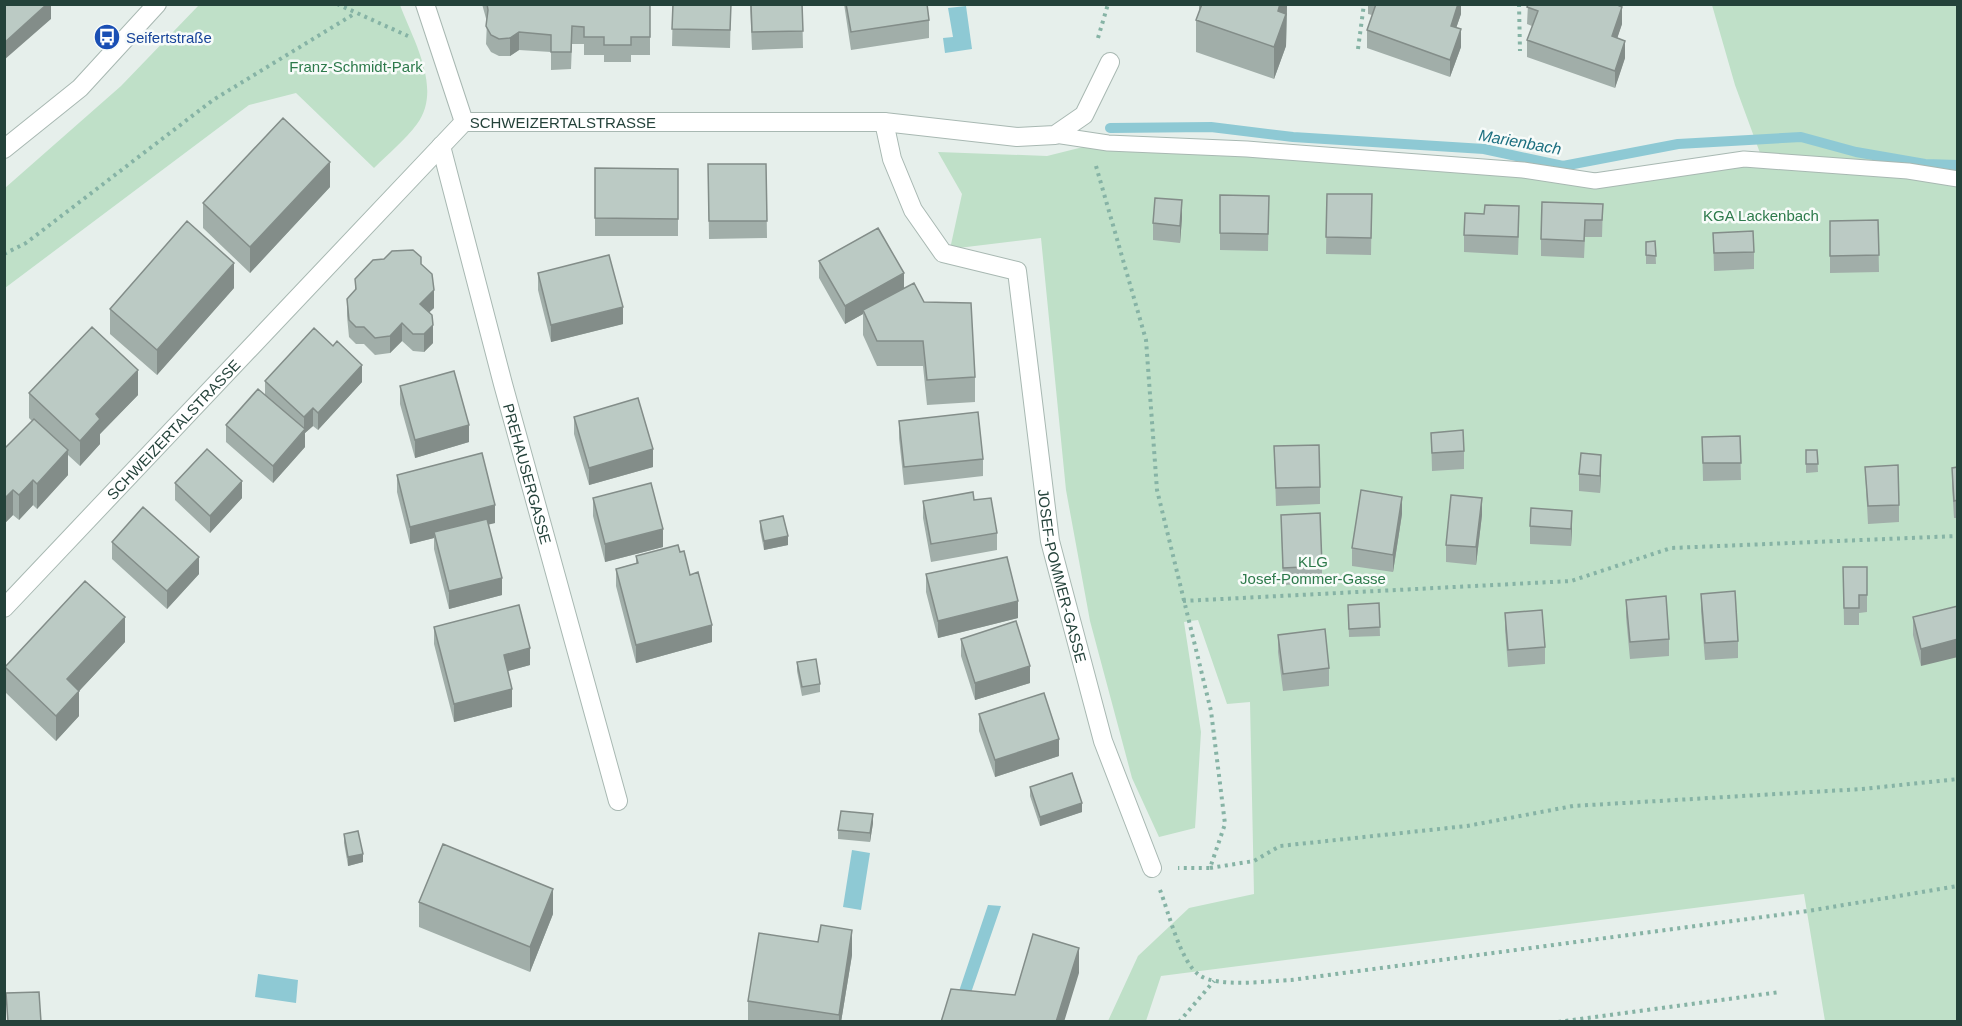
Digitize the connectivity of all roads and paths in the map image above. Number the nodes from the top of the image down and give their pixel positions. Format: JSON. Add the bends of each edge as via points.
{"nodes":[{"id":1,"x":157,"y":4,"type":"edge"},
{"id":2,"x":337,"y":4,"type":"edge"},
{"id":3,"x":425,"y":4,"type":"edge"},
{"id":4,"x":1364,"y":4,"type":"edge"},
{"id":5,"x":1520,"y":4,"type":"edge"},
{"id":6,"x":354,"y":14,"type":"junction"},
{"id":7,"x":1358,"y":49,"type":"dead end"},
{"id":8,"x":1520,"y":51,"type":"dead end"},
{"id":9,"x":442,"y":56,"type":"junction"},
{"id":10,"x":1110,"y":63,"type":"dead end"},
{"id":11,"x":464,"y":122,"type":"junction"},
{"id":12,"x":884,"y":122,"type":"junction"},
{"id":13,"x":1055,"y":135,"type":"junction"},
{"id":14,"x":1089,"y":139,"type":"junction"},
{"id":15,"x":441,"y":146,"type":"junction"},
{"id":16,"x":4,"y":149,"type":"edge"},
{"id":17,"x":1958,"y":179,"type":"edge"},
{"id":18,"x":4,"y":254,"type":"edge"},
{"id":19,"x":1958,"y":536,"type":"edge"},
{"id":20,"x":1183,"y":601,"type":"junction"},
{"id":21,"x":4,"y":608,"type":"edge"},
{"id":22,"x":1958,"y":778,"type":"edge"},
{"id":23,"x":618,"y":801,"type":"dead end"},
{"id":24,"x":1152,"y":868,"type":"junction"},
{"id":25,"x":1210,"y":868,"type":"junction"},
{"id":26,"x":1958,"y":886,"type":"edge"},
{"id":27,"x":1214,"y":981,"type":"junction"},
{"id":28,"x":1780,"y":992,"type":"dead end"},
{"id":29,"x":1179,"y":1022,"type":"edge"},
{"id":30,"x":1558,"y":1022,"type":"edge"}],
"edges":[{"from":1,"to":16,"type":"street","via":[[80,88]]},
{"from":2,"to":6,"type":"path"},
{"from":3,"to":9,"type":"street"},
{"from":4,"to":7,"type":"path"},
{"from":5,"to":8,"type":"path"},
{"from":6,"to":9,"type":"path","via":[[416,40]]},
{"from":6,"to":18,"type":"path","via":[[213,100],[26,243]]},
{"from":9,"to":11,"type":"street"},
{"from":10,"to":13,"type":"street","via":[[1084,114]]},
{"from":11,"to":12,"type":"street","name":"SCHWEIZERTALSTRASSE"},
{"from":11,"to":15,"type":"street","name":"SCHWEIZERTALSTRASSE"},
{"from":12,"to":13,"type":"street","name":"SCHWEIZERTALSTRASSE","via":[[1017,136]]},
{"from":12,"to":24,"type":"street","name":"JOSEF-POMMER-GASSE","via":[[892,159],[913,210],[943,254],[1017,271],[1050,541],[1103,741]]},
{"from":13,"to":14,"type":"lane"},
{"from":14,"to":17,"type":"lane","via":[[1524,170],[1595,181],[1744,159],[1908,171]]},
{"from":14,"to":20,"type":"path","via":[[1146,340],[1156,490]]},
{"from":15,"to":21,"type":"street","name":"SCHWEIZERTALSTRASSE"},
{"from":15,"to":23,"type":"street","name":"PREHAUSERGASSE"},
{"from":19,"to":20,"type":"path","via":[[1671,548],[1571,581]]},
{"from":20,"to":25,"type":"path","via":[[1211,711],[1226,824]]},
{"from":22,"to":25,"type":"path","via":[[1862,789],[1573,806],[1467,826],[1280,846],[1254,861]]},
{"from":24,"to":25,"type":"path"},
{"from":24,"to":27,"type":"path","via":[[1186,961],[1199,975]]},
{"from":26,"to":27,"type":"path","via":[[1808,911],[1291,980]]},
{"from":27,"to":29,"type":"path"},
{"from":28,"to":30,"type":"path"}]}
